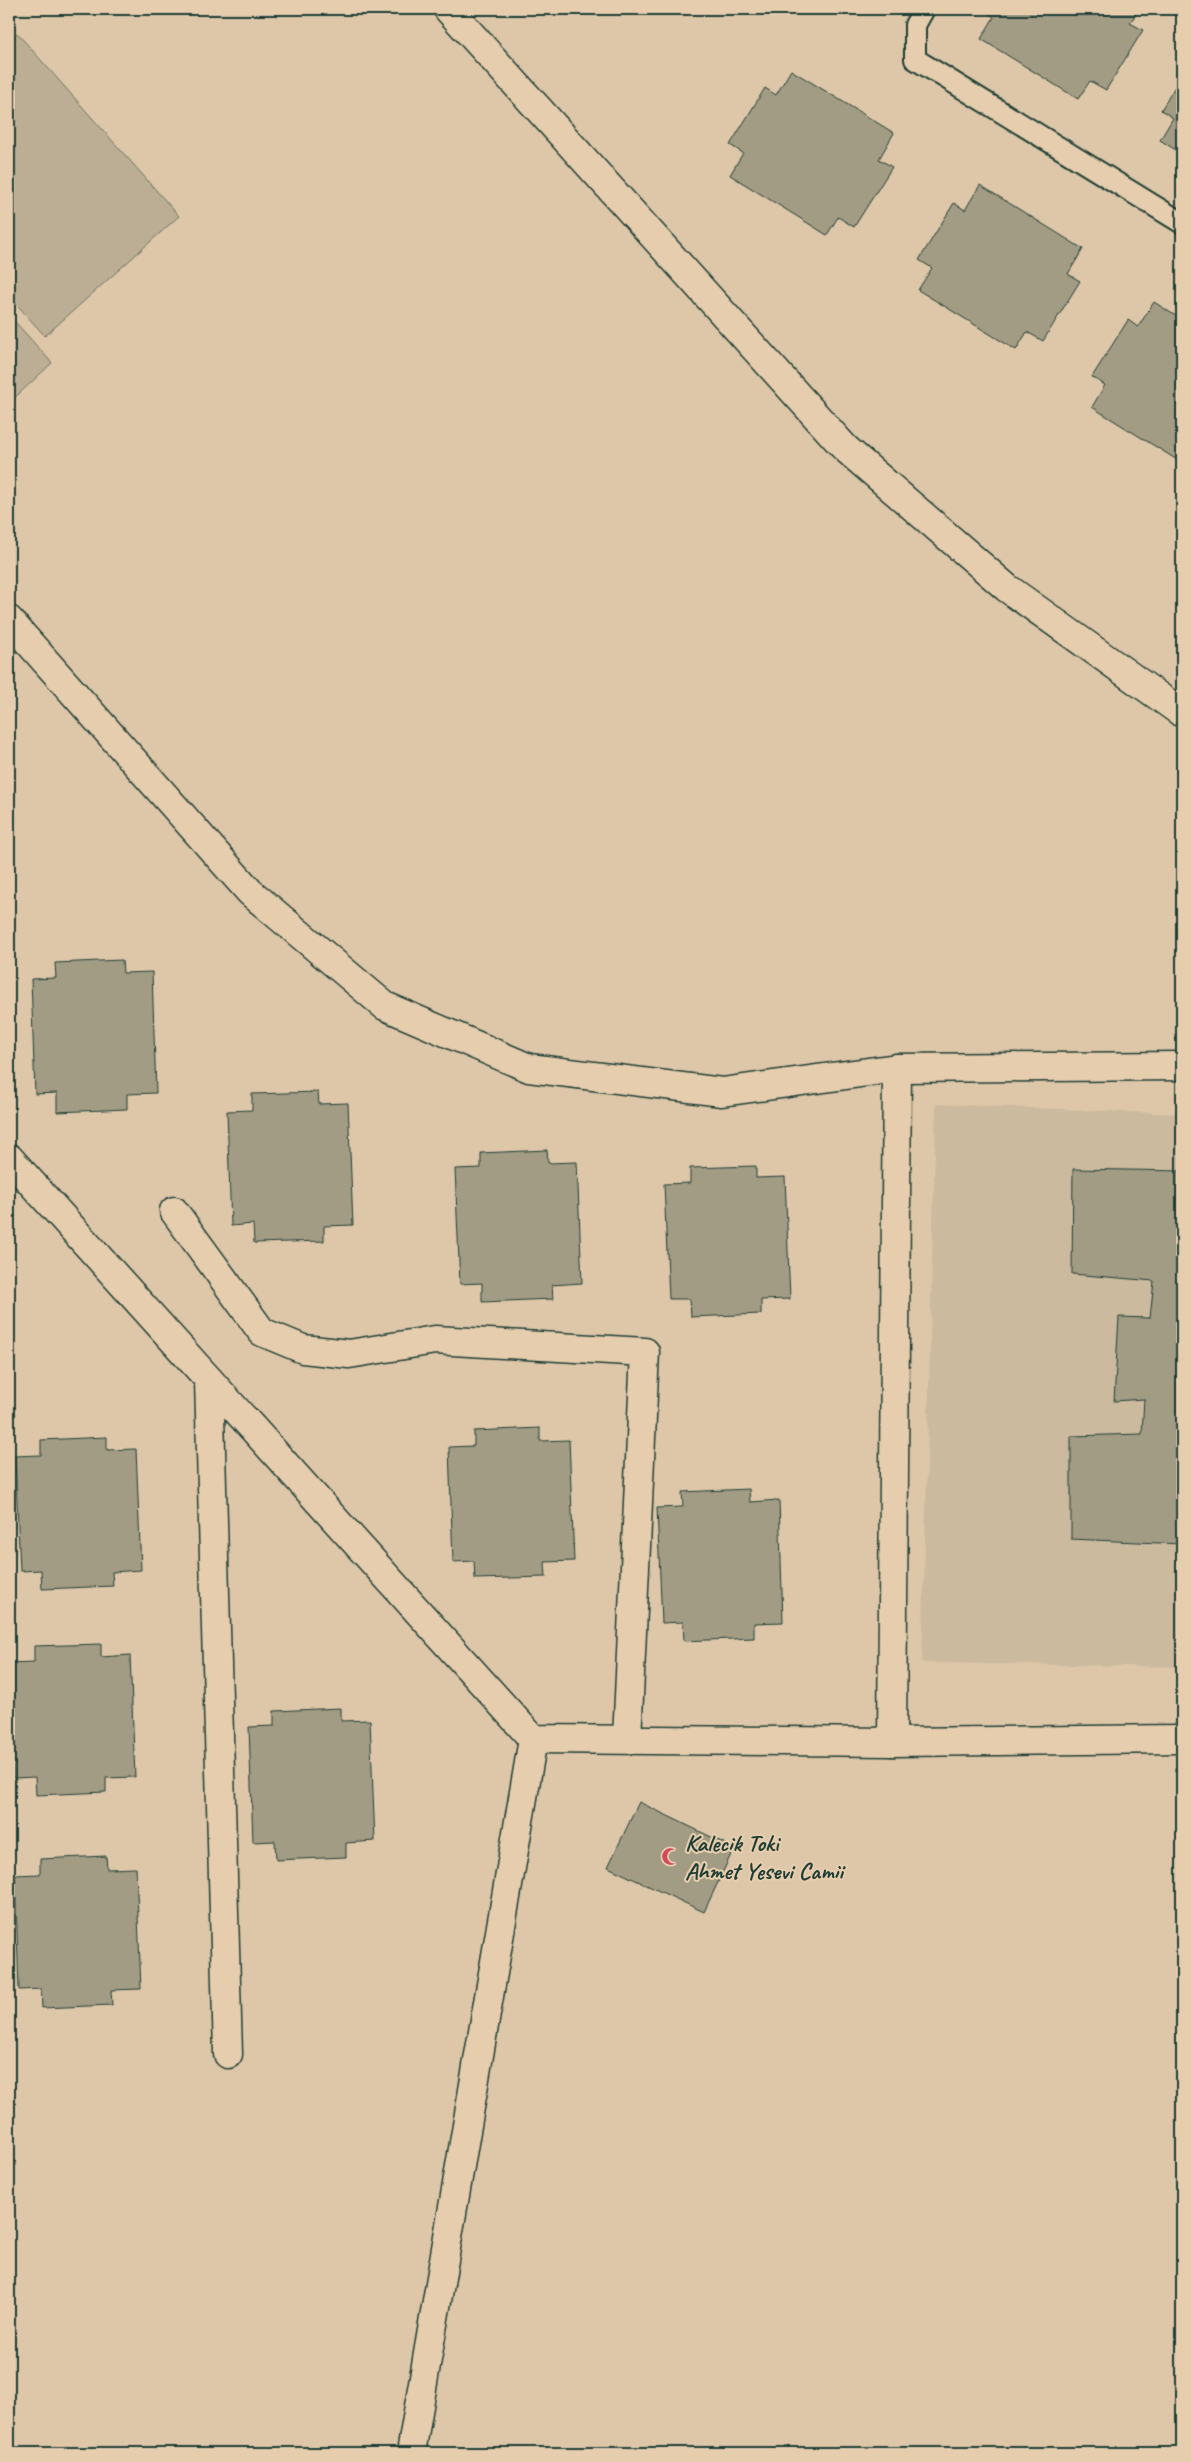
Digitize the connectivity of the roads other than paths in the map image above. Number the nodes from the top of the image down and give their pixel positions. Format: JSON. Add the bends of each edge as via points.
{"nodes":[{"id":1,"x":448,"y":9,"type":"edge"},
{"id":2,"x":924,"y":9,"type":"edge"},
{"id":3,"x":1182,"y":223,"type":"edge"},
{"id":4,"x":9,"y":620,"type":"edge"},
{"id":5,"x":1182,"y":713,"type":"edge"},
{"id":6,"x":1182,"y":1066,"type":"edge"},
{"id":7,"x":897,"y":1068,"type":"junction"},
{"id":8,"x":9,"y":1158,"type":"edge"},
{"id":9,"x":174,"y":1212,"type":"dead end"},
{"id":10,"x":209,"y":1380,"type":"junction"},
{"id":11,"x":533,"y":1739,"type":"junction"},
{"id":12,"x":1182,"y":1739,"type":"edge"},
{"id":13,"x":627,"y":1740,"type":"junction"},
{"id":14,"x":892,"y":1742,"type":"junction"},
{"id":15,"x":228,"y":2054,"type":"dead end"},
{"id":16,"x":412,"y":2453,"type":"edge"}],
"edges":[{"from":1,"to":5,"type":"street","via":[[845,448],[1007,588]]},
{"from":2,"to":3,"type":"lane","via":[[915,25],[915,59]]},
{"from":4,"to":7,"type":"street","via":[[250,892],[385,1006],[529,1068],[722,1092]]},
{"from":6,"to":7,"type":"street"},
{"from":7,"to":14,"type":"street"},
{"from":8,"to":10,"type":"street"},
{"from":9,"to":13,"type":"street","via":[[262,1332],[303,1349],[349,1354],[435,1340],[645,1352]]},
{"from":10,"to":11,"type":"street"},
{"from":10,"to":15,"type":"street"},
{"from":11,"to":13,"type":"street"},
{"from":11,"to":16,"type":"street"},
{"from":12,"to":14,"type":"street"},
{"from":13,"to":14,"type":"street"}]}
